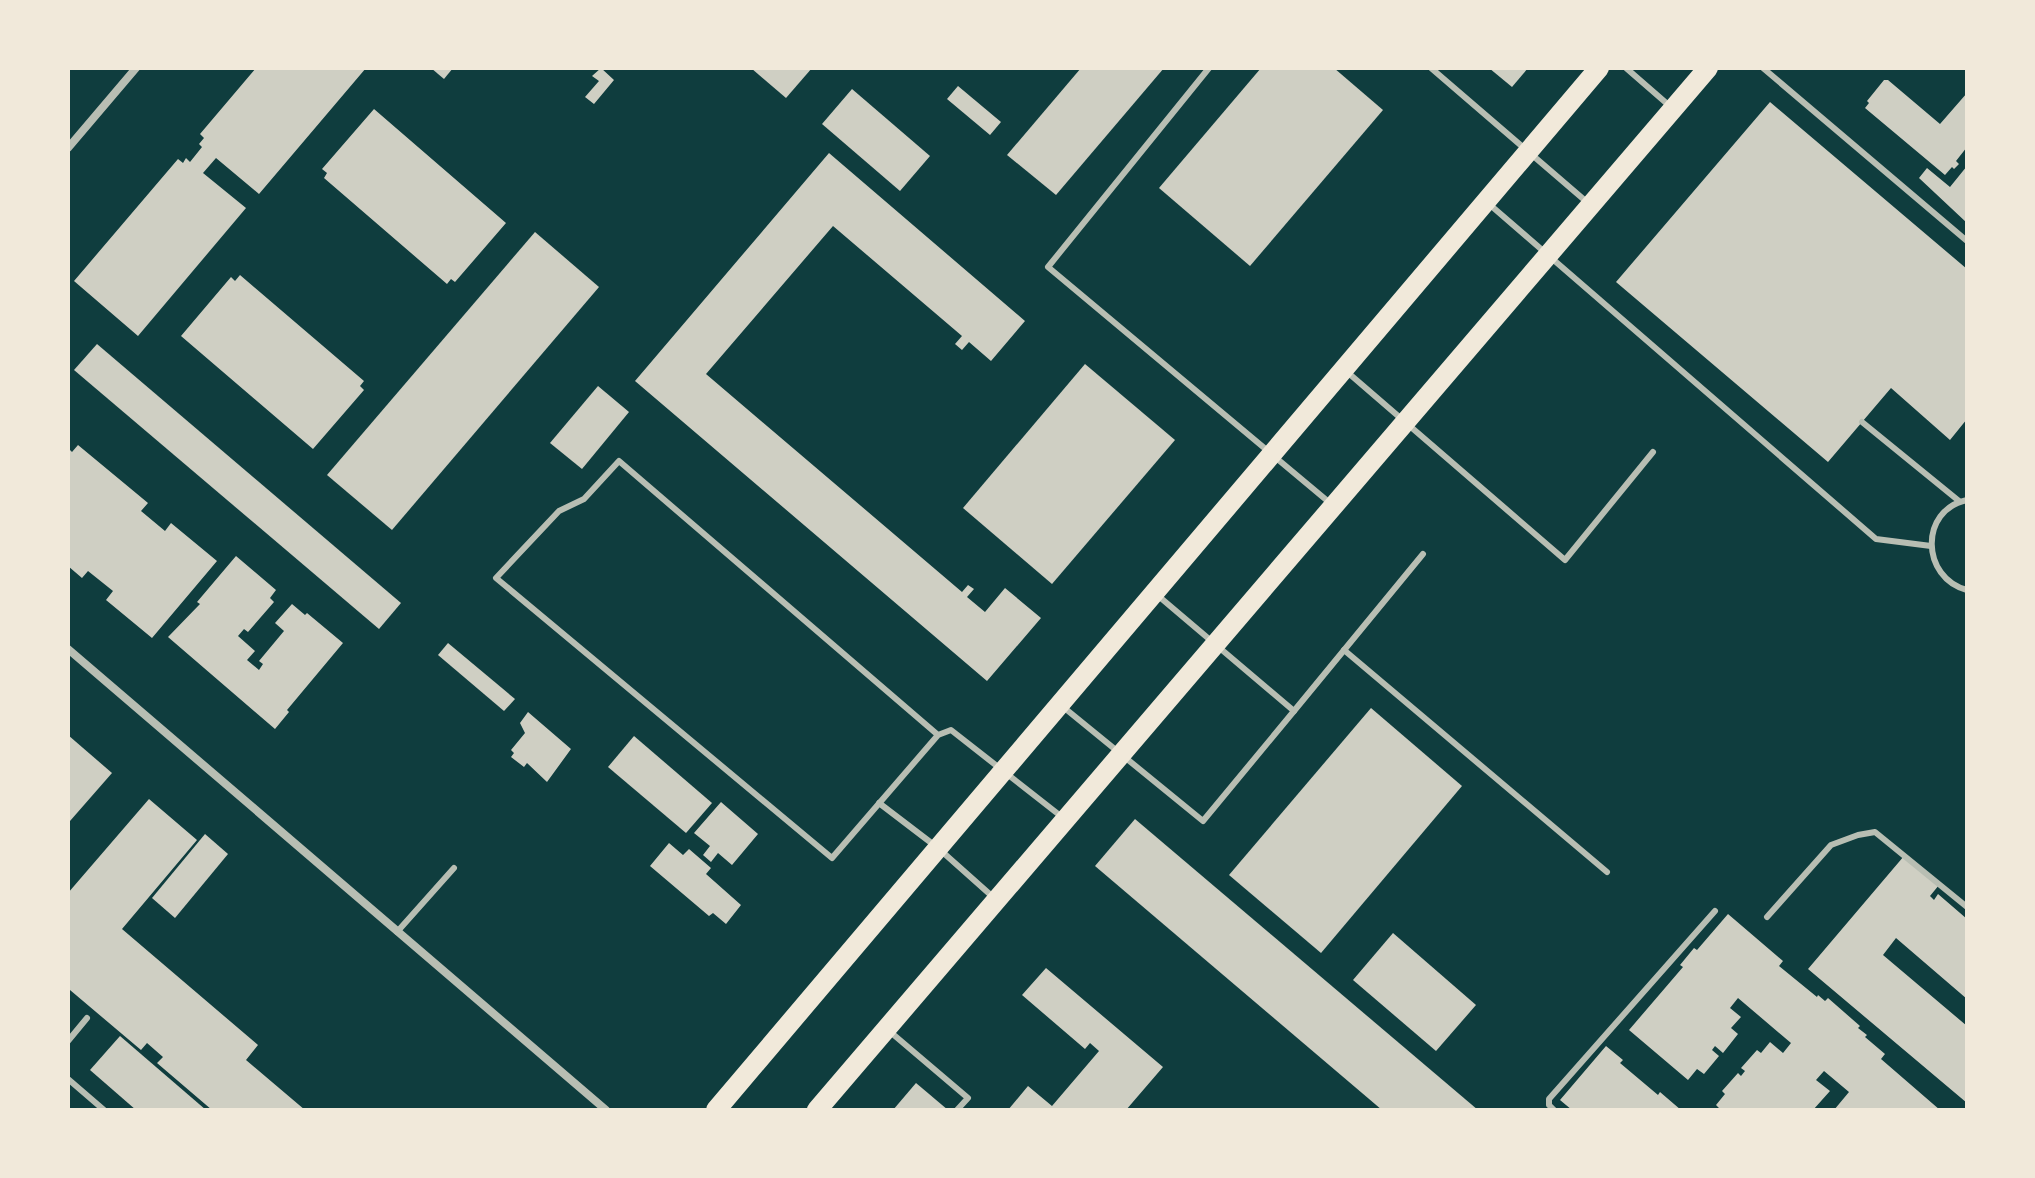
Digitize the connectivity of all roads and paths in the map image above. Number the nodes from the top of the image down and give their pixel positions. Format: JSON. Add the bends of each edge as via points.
{"nodes":[{"id":1,"x":136,"y":68,"type":"edge"},
{"id":2,"x":1209,"y":68,"type":"edge"},
{"id":3,"x":1431,"y":68,"type":"edge"},
{"id":4,"x":1599,"y":68,"type":"edge"},
{"id":5,"x":1626,"y":68,"type":"edge"},
{"id":6,"x":1708,"y":68,"type":"edge"},
{"id":7,"x":1763,"y":68,"type":"edge"},
{"id":8,"x":1673,"y":109,"type":"junction"},
{"id":9,"x":68,"y":148,"type":"edge"},
{"id":10,"x":1529,"y":152,"type":"junction"},
{"id":11,"x":1486,"y":202,"type":"junction"},
{"id":12,"x":1591,"y":206,"type":"junction"},
{"id":13,"x":1967,"y":241,"type":"edge"},
{"id":14,"x":1547,"y":256,"type":"junction"},
{"id":15,"x":1344,"y":370,"type":"junction"},
{"id":16,"x":1862,"y":422,"type":"dead end"},
{"id":17,"x":1404,"y":423,"type":"junction"},
{"id":18,"x":1653,"y":452,"type":"dead end"},
{"id":19,"x":1272,"y":455,"type":"junction"},
{"id":20,"x":1963,"y":501,"type":"edge"},
{"id":21,"x":1333,"y":506,"type":"junction"},
{"id":22,"x":1931,"y":546,"type":"junction"},
{"id":23,"x":1423,"y":554,"type":"dead end"},
{"id":24,"x":1967,"y":590,"type":"edge"},
{"id":25,"x":1155,"y":592,"type":"junction"},
{"id":26,"x":1213,"y":645,"type":"junction"},
{"id":27,"x":68,"y":649,"type":"edge"},
{"id":28,"x":1344,"y":650,"type":"junction"},
{"id":29,"x":1060,"y":704,"type":"junction"},
{"id":30,"x":1294,"y":711,"type":"junction"},
{"id":31,"x":938,"y":735,"type":"junction"},
{"id":32,"x":1120,"y":754,"type":"junction"},
{"id":33,"x":1004,"y":770,"type":"junction"},
{"id":34,"x":879,"y":803,"type":"junction"},
{"id":35,"x":1065,"y":819,"type":"junction"},
{"id":36,"x":938,"y":848,"type":"junction"},
{"id":37,"x":454,"y":868,"type":"dead end"},
{"id":38,"x":1607,"y":872,"type":"dead end"},
{"id":39,"x":995,"y":900,"type":"junction"},
{"id":40,"x":1967,"y":907,"type":"edge"},
{"id":41,"x":1715,"y":911,"type":"dead end"},
{"id":42,"x":1767,"y":917,"type":"dead end"},
{"id":43,"x":397,"y":932,"type":"junction"},
{"id":44,"x":87,"y":1018,"type":"dead end"},
{"id":45,"x":886,"y":1028,"type":"junction"},
{"id":46,"x":68,"y":1041,"type":"edge"},
{"id":47,"x":68,"y":1079,"type":"edge"},
{"id":48,"x":104,"y":1110,"type":"edge"},
{"id":49,"x":606,"y":1110,"type":"edge"},
{"id":50,"x":716,"y":1110,"type":"edge"},
{"id":51,"x":817,"y":1110,"type":"edge"},
{"id":52,"x":957,"y":1110,"type":"edge"},
{"id":53,"x":1554,"y":1110,"type":"edge"}],
"edges":[{"from":1,"to":9,"type":"street"},
{"from":2,"to":19,"type":"lane","via":[[1048,267]]},
{"from":3,"to":10,"type":"lane"},
{"from":4,"to":10,"type":"main road"},
{"from":5,"to":8,"type":"lane"},
{"from":6,"to":8,"type":"main road"},
{"from":7,"to":13,"type":"lane"},
{"from":8,"to":12,"type":"main road"},
{"from":10,"to":11,"type":"main road"},
{"from":10,"to":12,"type":"lane"},
{"from":11,"to":14,"type":"lane"},
{"from":11,"to":15,"type":"main road"},
{"from":12,"to":14,"type":"main road"},
{"from":14,"to":17,"type":"main road"},
{"from":14,"to":22,"type":"lane","via":[[1876,539]]},
{"from":15,"to":17,"type":"lane"},
{"from":15,"to":19,"type":"main road"},
{"from":16,"to":20,"type":"lane"},
{"from":17,"to":18,"type":"lane","via":[[1565,560]]},
{"from":17,"to":21,"type":"main road"},
{"from":19,"to":21,"type":"lane"},
{"from":19,"to":25,"type":"main road"},
{"from":20,"to":22,"type":"lane","via":[[1945,510],[1935,523]]},
{"from":21,"to":26,"type":"main road"},
{"from":22,"to":24,"type":"lane","via":[[1937,569],[1950,583]]},
{"from":23,"to":28,"type":"lane"},
{"from":25,"to":26,"type":"lane"},
{"from":25,"to":29,"type":"main road"},
{"from":26,"to":30,"type":"lane"},
{"from":26,"to":32,"type":"main road"},
{"from":27,"to":43,"type":"street"},
{"from":28,"to":30,"type":"lane"},
{"from":28,"to":38,"type":"lane"},
{"from":29,"to":32,"type":"lane"},
{"from":29,"to":33,"type":"main road"},
{"from":30,"to":32,"type":"lane","via":[[1203,821]]},
{"from":31,"to":33,"type":"lane","via":[[951,730]]},
{"from":31,"to":34,"type":"lane"},
{"from":31,"to":34,"type":"lane","via":[[619,461],[584,499],[559,511],[496,578],[832,858]]},
{"from":32,"to":35,"type":"main road"},
{"from":33,"to":35,"type":"lane"},
{"from":33,"to":36,"type":"main road"},
{"from":34,"to":36,"type":"lane"},
{"from":35,"to":39,"type":"main road"},
{"from":36,"to":39,"type":"lane"},
{"from":36,"to":50,"type":"main road"},
{"from":37,"to":43,"type":"lane"},
{"from":39,"to":45,"type":"main road"},
{"from":40,"to":42,"type":"lane","via":[[1875,832],[1831,845]]},
{"from":41,"to":53,"type":"lane","via":[[1549,1099]]},
{"from":43,"to":49,"type":"street"},
{"from":44,"to":46,"type":"lane"},
{"from":45,"to":51,"type":"main road"},
{"from":45,"to":52,"type":"lane","via":[[968,1098]]},
{"from":47,"to":48,"type":"lane"}]}
